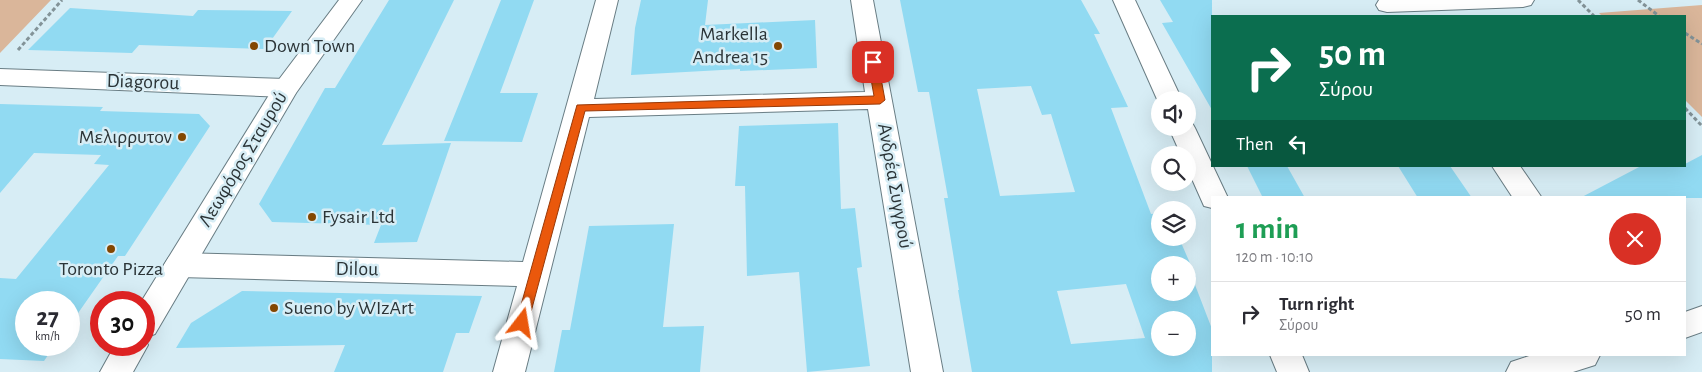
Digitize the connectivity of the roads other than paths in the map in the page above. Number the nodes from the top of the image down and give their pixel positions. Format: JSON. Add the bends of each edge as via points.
{"nodes":[{"id":1,"x":351,"y":0,"type":"edge"},
{"id":2,"x":607,"y":0,"type":"edge"},
{"id":3,"x":862,"y":0,"type":"edge"},
{"id":4,"x":1124,"y":0,"type":"edge"},
{"id":5,"x":1524,"y":0,"type":"edge"},
{"id":6,"x":1388,"y":7,"type":"edge"},
{"id":7,"x":6,"y":67,"type":"edge"},
{"id":8,"x":286,"y":88,"type":"junction"},
{"id":9,"x":1165,"y":91,"type":"edge"},
{"id":10,"x":880,"y":100,"type":"junction"},
{"id":11,"x":580,"y":108,"type":"junction"},
{"id":12,"x":1186,"y":136,"type":"edge"},
{"id":13,"x":1506,"y":167,"type":"edge"},
{"id":14,"x":1213,"y":196,"type":"edge"},
{"id":15,"x":1527,"y":196,"type":"edge"},
{"id":16,"x":179,"y":265,"type":"junction"},
{"id":17,"x":534,"y":274,"type":"junction"},
{"id":18,"x":155,"y":306,"type":"edge"},
{"id":19,"x":1702,"y":319,"type":"edge"},
{"id":20,"x":1686,"y":324,"type":"edge"},
{"id":21,"x":125,"y":356,"type":"edge"},
{"id":22,"x":1286,"y":356,"type":"edge"},
{"id":23,"x":1580,"y":356,"type":"edge"},
{"id":24,"x":116,"y":372,"type":"edge"},
{"id":25,"x":510,"y":372,"type":"edge"},
{"id":26,"x":927,"y":372,"type":"edge"},
{"id":27,"x":1293,"y":372,"type":"edge"},
{"id":28,"x":1522,"y":372,"type":"edge"}],
"edges":[{"from":1,"to":8,"type":"street","name":"Λεωφόρος Σταυρού"},
{"from":2,"to":11,"type":"street"},
{"from":3,"to":10,"type":"street","name":"Ανδρέα Συγγρού"},
{"from":4,"to":9,"type":"street"},
{"from":5,"to":6,"type":"street"},
{"from":7,"to":8,"type":"street","name":"Diagorou"},
{"from":8,"to":16,"type":"street","name":"Λεωφόρος Σταυρού"},
{"from":10,"to":11,"type":"street"},
{"from":10,"to":26,"type":"street","name":"Ανδρέα Συγγρού"},
{"from":11,"to":17,"type":"street"},
{"from":12,"to":14,"type":"street"},
{"from":13,"to":15,"type":"street"},
{"from":16,"to":17,"type":"street","name":"Dilou"},
{"from":16,"to":18,"type":"street","name":"Λεωφόρος Σταυρού"},
{"from":17,"to":25,"type":"street"},
{"from":19,"to":20,"type":"street"},
{"from":21,"to":24,"type":"street"},
{"from":22,"to":27,"type":"street"},
{"from":23,"to":28,"type":"street"}]}
